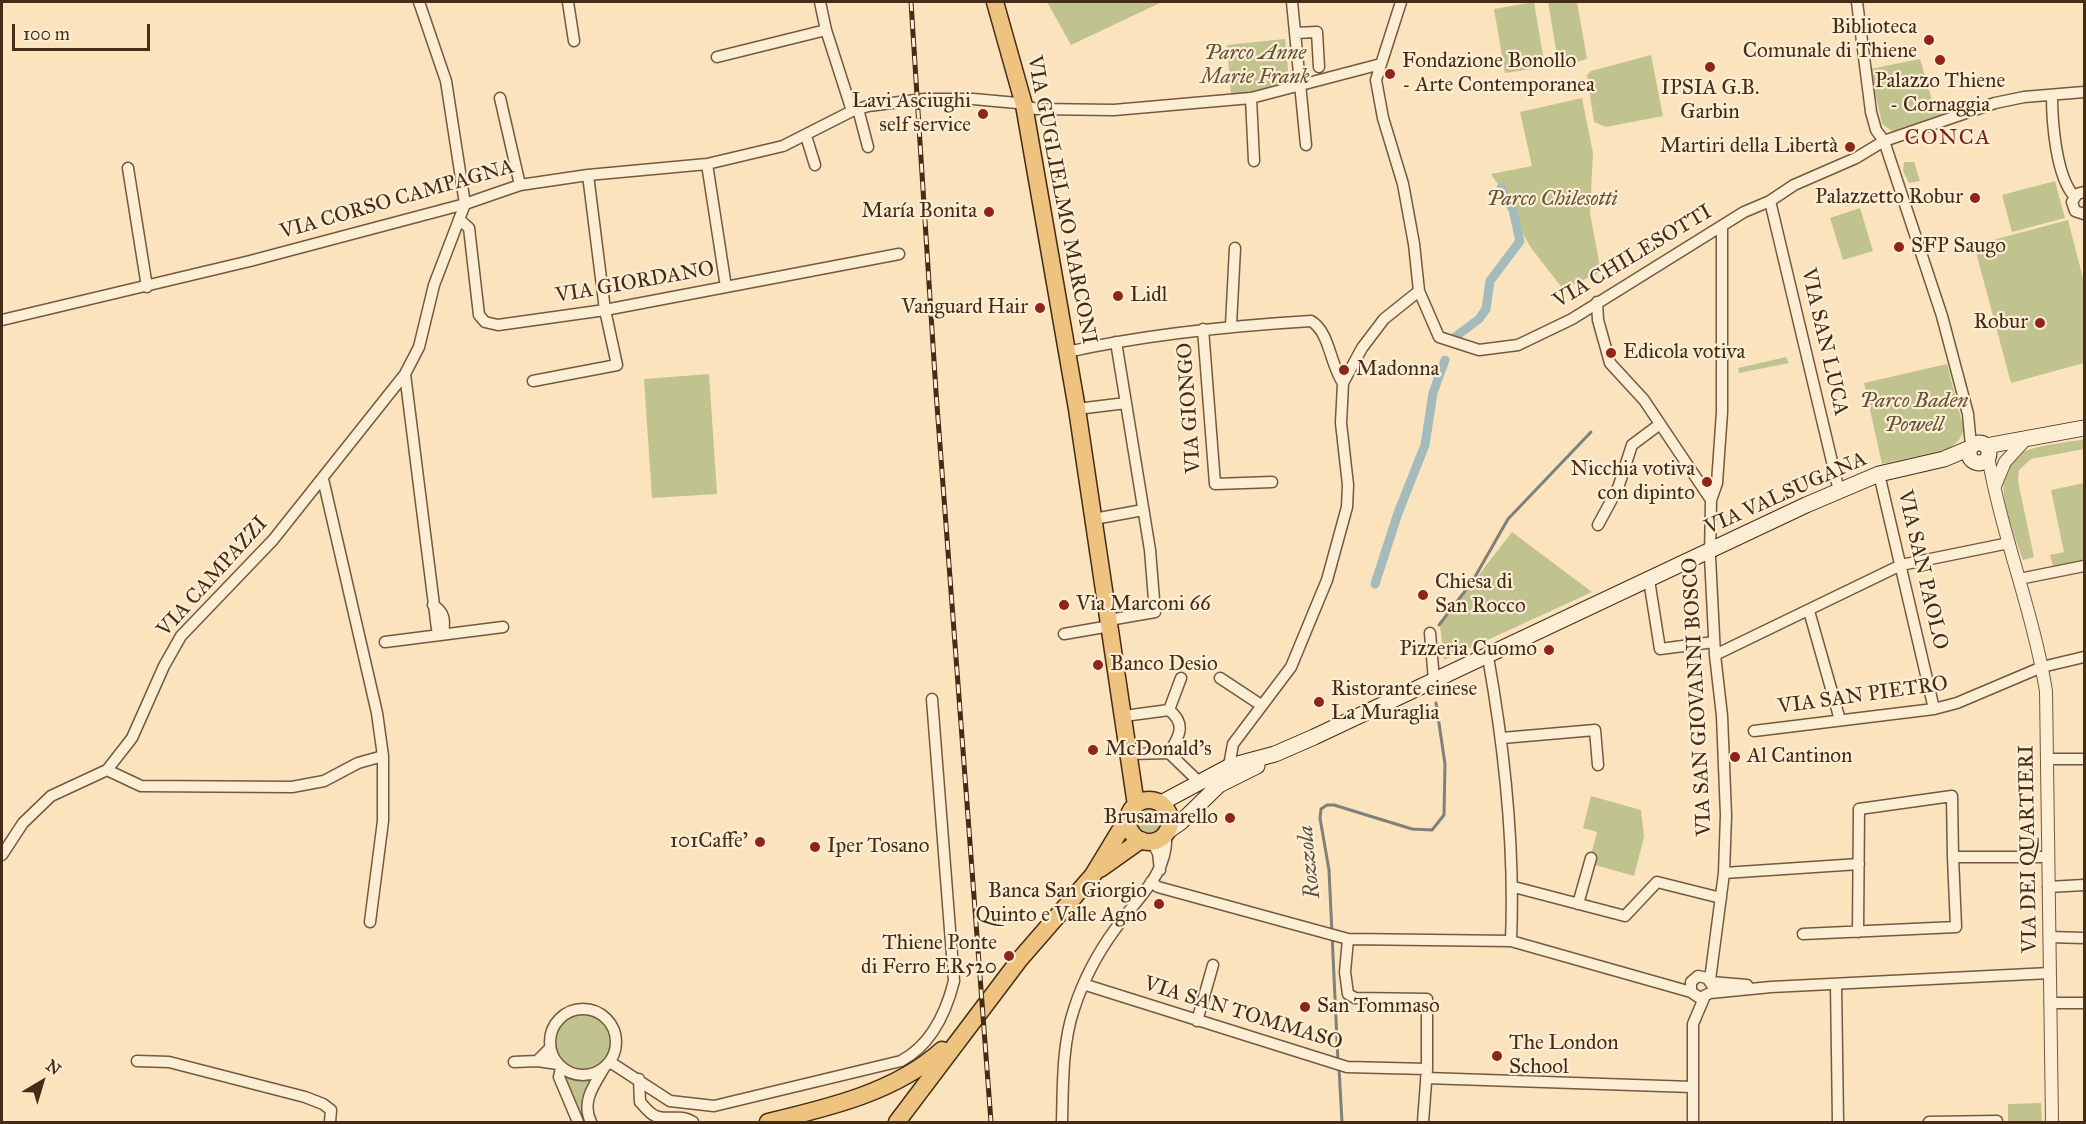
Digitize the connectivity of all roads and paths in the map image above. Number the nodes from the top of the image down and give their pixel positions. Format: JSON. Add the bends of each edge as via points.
{"nodes":[{"id":1,"x":419,"y":2,"type":"edge"},
{"id":2,"x":568,"y":2,"type":"edge"},
{"id":3,"x":820,"y":2,"type":"edge"},
{"id":4,"x":995,"y":2,"type":"edge"},
{"id":5,"x":1293,"y":2,"type":"edge"},
{"id":6,"x":1401,"y":2,"type":"edge"},
{"id":7,"x":1857,"y":2,"type":"edge"},
{"id":8,"x":825,"y":30,"type":"junction"},
{"id":9,"x":1295,"y":33,"type":"junction"},
{"id":10,"x":574,"y":41,"type":"dead end"},
{"id":11,"x":717,"y":57,"type":"dead end"},
{"id":12,"x":1381,"y":64,"type":"junction"},
{"id":13,"x":1319,"y":67,"type":"dead end"},
{"id":14,"x":1299,"y":83,"type":"junction"},
{"id":15,"x":2085,"y":92,"type":"edge"},
{"id":16,"x":2052,"y":96,"type":"junction"},
{"id":17,"x":500,"y":98,"type":"dead end"},
{"id":18,"x":1251,"y":98,"type":"junction"},
{"id":19,"x":1024,"y":105,"type":"junction"},
{"id":20,"x":855,"y":110,"type":"junction"},
{"id":21,"x":806,"y":136,"type":"junction"},
{"id":22,"x":1884,"y":141,"type":"junction"},
{"id":23,"x":1306,"y":145,"type":"dead end"},
{"id":24,"x":868,"y":147,"type":"dead end"},
{"id":25,"x":1254,"y":161,"type":"dead end"},
{"id":26,"x":707,"y":164,"type":"junction"},
{"id":27,"x":815,"y":165,"type":"dead end"},
{"id":28,"x":128,"y":168,"type":"dead end"},
{"id":29,"x":588,"y":175,"type":"junction"},
{"id":30,"x":520,"y":185,"type":"junction"},
{"id":31,"x":2079,"y":194,"type":"edge"},
{"id":32,"x":1770,"y":201,"type":"junction"},
{"id":33,"x":465,"y":204,"type":"junction"},
{"id":34,"x":2084,"y":216,"type":"edge"},
{"id":35,"x":459,"y":219,"type":"junction"},
{"id":36,"x":1722,"y":226,"type":"junction"},
{"id":37,"x":1235,"y":249,"type":"dead end"},
{"id":38,"x":899,"y":254,"type":"dead end"},
{"id":39,"x":147,"y":287,"type":"junction"},
{"id":40,"x":726,"y":287,"type":"junction"},
{"id":41,"x":1419,"y":291,"type":"junction"},
{"id":42,"x":1597,"y":302,"type":"junction"},
{"id":43,"x":605,"y":310,"type":"junction"},
{"id":44,"x":2,"y":320,"type":"edge"},
{"id":45,"x":1231,"y":326,"type":"junction"},
{"id":46,"x":1203,"y":329,"type":"junction"},
{"id":47,"x":1116,"y":342,"type":"junction"},
{"id":48,"x":1067,"y":352,"type":"junction"},
{"id":49,"x":405,"y":374,"type":"junction"},
{"id":50,"x":533,"y":381,"type":"dead end"},
{"id":51,"x":1343,"y":383,"type":"junction"},
{"id":52,"x":1126,"y":403,"type":"junction"},
{"id":53,"x":1077,"y":409,"type":"junction"},
{"id":54,"x":1660,"y":424,"type":"junction"},
{"id":55,"x":2085,"y":428,"type":"edge"},
{"id":56,"x":2019,"y":442,"type":"junction"},
{"id":57,"x":1979,"y":452,"type":"junction"},
{"id":58,"x":1880,"y":474,"type":"junction"},
{"id":59,"x":323,"y":479,"type":"junction"},
{"id":60,"x":1272,"y":482,"type":"dead end"},
{"id":61,"x":1993,"y":486,"type":"junction"},
{"id":62,"x":1839,"y":491,"type":"junction"},
{"id":63,"x":1711,"y":500,"type":"junction"},
{"id":64,"x":1143,"y":510,"type":"junction"},
{"id":65,"x":1094,"y":519,"type":"junction"},
{"id":66,"x":1599,"y":525,"type":"dead end"},
{"id":67,"x":2009,"y":543,"type":"junction"},
{"id":68,"x":1710,"y":551,"type":"junction"},
{"id":69,"x":1901,"y":565,"type":"junction"},
{"id":70,"x":2085,"y":566,"type":"edge"},
{"id":71,"x":2019,"y":579,"type":"junction"},
{"id":72,"x":1649,"y":580,"type":"junction"},
{"id":73,"x":1809,"y":611,"type":"junction"},
{"id":74,"x":1109,"y":623,"type":"junction"},
{"id":75,"x":503,"y":627,"type":"dead end"},
{"id":76,"x":1430,"y":633,"type":"dead end"},
{"id":77,"x":443,"y":634,"type":"junction"},
{"id":78,"x":1064,"y":634,"type":"dead end"},
{"id":79,"x":384,"y":642,"type":"dead end"},
{"id":80,"x":1714,"y":642,"type":"junction"},
{"id":81,"x":1715,"y":655,"type":"junction"},
{"id":82,"x":1488,"y":657,"type":"junction"},
{"id":83,"x":2085,"y":657,"type":"edge"},
{"id":84,"x":2042,"y":667,"type":"junction"},
{"id":85,"x":1181,"y":678,"type":"dead end"},
{"id":86,"x":1220,"y":678,"type":"dead end"},
{"id":87,"x":1434,"y":680,"type":"junction"},
{"id":88,"x":932,"y":699,"type":"dead end"},
{"id":89,"x":1261,"y":705,"type":"junction"},
{"id":90,"x":1934,"y":709,"type":"junction"},
{"id":91,"x":1169,"y":710,"type":"junction"},
{"id":92,"x":1124,"y":716,"type":"junction"},
{"id":93,"x":1840,"y":720,"type":"junction"},
{"id":94,"x":1754,"y":731,"type":"dead end"},
{"id":95,"x":1502,"y":738,"type":"junction"},
{"id":96,"x":1169,"y":753,"type":"junction"},
{"id":97,"x":1275,"y":754,"type":"junction"},
{"id":98,"x":383,"y":756,"type":"junction"},
{"id":99,"x":1129,"y":758,"type":"junction"},
{"id":100,"x":2047,"y":759,"type":"junction"},
{"id":101,"x":2085,"y":759,"type":"edge"},
{"id":102,"x":1598,"y":765,"type":"dead end"},
{"id":103,"x":1230,"y":766,"type":"junction"},
{"id":104,"x":107,"y":770,"type":"junction"},
{"id":105,"x":1194,"y":784,"type":"junction"},
{"id":106,"x":1216,"y":787,"type":"junction"},
{"id":107,"x":1157,"y":802,"type":"junction"},
{"id":108,"x":1133,"y":809,"type":"junction"},
{"id":109,"x":1156,"y":837,"type":"junction"},
{"id":110,"x":1113,"y":838,"type":"junction"},
{"id":111,"x":2,"y":855,"type":"edge"},
{"id":112,"x":1953,"y":857,"type":"junction"},
{"id":113,"x":2048,"y":857,"type":"junction"},
{"id":114,"x":1591,"y":858,"type":"dead end"},
{"id":115,"x":1859,"y":864,"type":"junction"},
{"id":116,"x":1160,"y":870,"type":"junction"},
{"id":117,"x":1724,"y":873,"type":"junction"},
{"id":118,"x":1092,"y":875,"type":"junction"},
{"id":119,"x":1151,"y":882,"type":"junction"},
{"id":120,"x":2085,"y":885,"type":"edge"},
{"id":121,"x":1514,"y":887,"type":"junction"},
{"id":122,"x":2048,"y":887,"type":"junction"},
{"id":123,"x":1720,"y":898,"type":"junction"},
{"id":124,"x":1578,"y":904,"type":"junction"},
{"id":125,"x":370,"y":922,"type":"dead end"},
{"id":126,"x":1858,"y":932,"type":"junction"},
{"id":127,"x":1803,"y":934,"type":"dead end"},
{"id":128,"x":1337,"y":937,"type":"junction"},
{"id":129,"x":2050,"y":938,"type":"junction"},
{"id":130,"x":2085,"y":938,"type":"edge"},
{"id":131,"x":1511,"y":941,"type":"junction"},
{"id":132,"x":1715,"y":950,"type":"junction"},
{"id":133,"x":1213,"y":965,"type":"dead end"},
{"id":134,"x":2050,"y":973,"type":"junction"},
{"id":135,"x":1836,"y":984,"type":"junction"},
{"id":136,"x":1086,"y":985,"type":"junction"},
{"id":137,"x":1693,"y":986,"type":"junction"},
{"id":138,"x":1709,"y":988,"type":"junction"},
{"id":139,"x":2050,"y":1003,"type":"junction"},
{"id":140,"x":2085,"y":1003,"type":"edge"},
{"id":141,"x":1197,"y":1021,"type":"junction"},
{"id":142,"x":1694,"y":1024,"type":"junction"},
{"id":143,"x":963,"y":1032,"type":"junction"},
{"id":144,"x":550,"y":1048,"type":"junction"},
{"id":145,"x":137,"y":1061,"type":"dead end"},
{"id":146,"x":537,"y":1061,"type":"junction"},
{"id":147,"x":514,"y":1062,"type":"dead end"},
{"id":148,"x":607,"y":1065,"type":"junction"},
{"id":149,"x":559,"y":1066,"type":"junction"},
{"id":150,"x":1427,"y":1074,"type":"junction"},
{"id":151,"x":639,"y":1079,"type":"junction"},
{"id":152,"x":1692,"y":1087,"type":"junction"},
{"id":153,"x":773,"y":1121,"type":"edge"},
{"id":154,"x":1997,"y":1121,"type":"edge"},
{"id":155,"x":330,"y":1122,"type":"edge"},
{"id":156,"x":578,"y":1122,"type":"edge"},
{"id":157,"x":591,"y":1122,"type":"edge"},
{"id":158,"x":693,"y":1122,"type":"edge"},
{"id":159,"x":798,"y":1122,"type":"edge"},
{"id":160,"x":897,"y":1122,"type":"edge"},
{"id":161,"x":1062,"y":1122,"type":"edge"},
{"id":162,"x":1423,"y":1122,"type":"edge"},
{"id":163,"x":1693,"y":1122,"type":"edge"},
{"id":164,"x":1838,"y":1122,"type":"edge"},
{"id":165,"x":1929,"y":1122,"type":"edge"},
{"id":166,"x":2052,"y":1122,"type":"edge"}],
"edges":[{"from":1,"to":33,"type":"street","via":[[446,81]]},
{"from":2,"to":10,"type":"street"},
{"from":3,"to":8,"type":"street"},
{"from":4,"to":19,"type":"main road","name":"VIA GUGLIELMO MARCONI"},
{"from":5,"to":9,"type":"street"},
{"from":6,"to":12,"type":"street","name":"VIA CHILESOTTI"},
{"from":7,"to":22,"type":"street","name":"VIA DEI QUARTIERI","via":[[1871,112]]},
{"from":8,"to":11,"type":"street"},
{"from":8,"to":20,"type":"street"},
{"from":9,"to":13,"type":"street","via":[[1317,32]]},
{"from":9,"to":14,"type":"street"},
{"from":12,"to":14,"type":"street","name":"VIA CORSO CAMPAGNA"},
{"from":12,"to":41,"type":"street","name":"VIA CHILESOTTI","via":[[1376,80],[1403,183]]},
{"from":14,"to":18,"type":"street","name":"VIA CORSO CAMPAGNA"},
{"from":14,"to":23,"type":"street"},
{"from":15,"to":16,"type":"street","name":"VIA CHILESOTTI"},
{"from":16,"to":22,"type":"street","name":"VIA CHILESOTTI","via":[[1995,103]]},
{"from":16,"to":31,"type":"street","via":[[2052,123],[2068,189]]},
{"from":17,"to":30,"type":"street"},
{"from":18,"to":19,"type":"street","name":"VIA CORSO CAMPAGNA","via":[[1114,110],[1036,109]]},
{"from":18,"to":25,"type":"street"},
{"from":19,"to":20,"type":"street","name":"VIA CORSO CAMPAGNA","via":[[924,99]]},
{"from":19,"to":48,"type":"main road","name":"VIA GUGLIELMO MARCONI"},
{"from":20,"to":21,"type":"street","name":"VIA CORSO CAMPAGNA"},
{"from":20,"to":24,"type":"street"},
{"from":21,"to":26,"type":"street","name":"VIA CORSO CAMPAGNA","via":[[783,146]]},
{"from":21,"to":27,"type":"street"},
{"from":22,"to":32,"type":"street","name":"VIA CHILESOTTI"},
{"from":22,"to":57,"type":"street","name":"VIA DEI QUARTIERI","via":[[1942,316]]},
{"from":26,"to":29,"type":"street","name":"VIA CORSO CAMPAGNA"},
{"from":26,"to":40,"type":"street"},
{"from":28,"to":39,"type":"street"},
{"from":29,"to":30,"type":"street","name":"VIA CORSO CAMPAGNA"},
{"from":29,"to":43,"type":"street"},
{"from":30,"to":33,"type":"street","name":"VIA CORSO CAMPAGNA"},
{"from":31,"to":34,"type":"street","via":[[2073,209]]},
{"from":32,"to":36,"type":"street","name":"VIA CHILESOTTI"},
{"from":32,"to":62,"type":"street","name":"VIA SAN LUCA"},
{"from":33,"to":35,"type":"street","name":"VIA CAMPAZZI"},
{"from":33,"to":39,"type":"street","name":"VIA CORSO CAMPAGNA"},
{"from":35,"to":43,"type":"street","name":"VIA GIORDANO","via":[[469,228],[479,315],[485,322],[498,325]]},
{"from":35,"to":49,"type":"street","name":"VIA CAMPAZZI","via":[[434,285],[419,347]]},
{"from":36,"to":42,"type":"street","name":"VIA CHILESOTTI"},
{"from":36,"to":63,"type":"street","name":"VIA SAN GIOVANNI BOSCO","via":[[1722,412],[1717,483]]},
{"from":37,"to":45,"type":"street"},
{"from":38,"to":40,"type":"street","name":"VIA GIORDANO"},
{"from":39,"to":44,"type":"street","name":"VIA CORSO CAMPAGNA"},
{"from":40,"to":43,"type":"street","name":"VIA GIORDANO"},
{"from":41,"to":42,"type":"street","name":"VIA CHILESOTTI","via":[[1439,337],[1479,350],[1518,345]]},
{"from":41,"to":51,"type":"street","via":[[1384,319]]},
{"from":42,"to":54,"type":"street","via":[[1610,363]]},
{"from":43,"to":50,"type":"street","via":[[618,365]]},
{"from":45,"to":46,"type":"street"},
{"from":45,"to":51,"type":"street","via":[[1315,323]]},
{"from":46,"to":47,"type":"street"},
{"from":46,"to":60,"type":"street","name":"VIA GIONGO","via":[[1215,484]]},
{"from":47,"to":48,"type":"street"},
{"from":47,"to":52,"type":"street"},
{"from":48,"to":53,"type":"main road","name":"VIA GUGLIELMO MARCONI"},
{"from":49,"to":59,"type":"street","name":"VIA CAMPAZZI"},
{"from":49,"to":77,"type":"street","via":[[433,605],[442,611]]},
{"from":51,"to":89,"type":"street","via":[[1341,423],[1348,485],[1342,527],[1327,580],[1291,667]]},
{"from":52,"to":53,"type":"street"},
{"from":52,"to":64,"type":"street"},
{"from":53,"to":65,"type":"main road","name":"VIA GUGLIELMO MARCONI"},
{"from":54,"to":63,"type":"street"},
{"from":54,"to":66,"type":"street","via":[[1632,445],[1618,488]]},
{"from":55,"to":56,"type":"main road","name":"VIA VALSUGANA"},
{"from":56,"to":57,"type":"main road","name":"VIA VALSUGANA"},
{"from":56,"to":61,"type":"street"},
{"from":57,"to":58,"type":"main road","name":"VIA VALSUGANA"},
{"from":57,"to":61,"type":"street","name":"VIA DEI QUARTIERI"},
{"from":58,"to":62,"type":"main road","name":"VIA VALSUGANA"},
{"from":58,"to":69,"type":"street","name":"VIA SAN PAOLO"},
{"from":59,"to":98,"type":"street"},
{"from":59,"to":104,"type":"street","name":"VIA CAMPAZZI","via":[[245,572],[182,636],[132,738]]},
{"from":61,"to":67,"type":"street","name":"VIA DEI QUARTIERI"},
{"from":62,"to":68,"type":"main road","name":"VIA VALSUGANA"},
{"from":63,"to":68,"type":"street","name":"VIA SAN GIOVANNI BOSCO"},
{"from":64,"to":65,"type":"street"},
{"from":64,"to":74,"type":"street","via":[[1155,612]]},
{"from":65,"to":74,"type":"main road","name":"VIA GUGLIELMO MARCONI"},
{"from":67,"to":69,"type":"street"},
{"from":67,"to":71,"type":"street","name":"VIA DEI QUARTIERI"},
{"from":68,"to":72,"type":"main road","name":"VIA VALSUGANA"},
{"from":68,"to":80,"type":"street","name":"VIA SAN GIOVANNI BOSCO"},
{"from":69,"to":73,"type":"street"},
{"from":69,"to":90,"type":"street","name":"VIA SAN PAOLO"},
{"from":70,"to":71,"type":"street"},
{"from":71,"to":84,"type":"street","name":"VIA DEI QUARTIERI"},
{"from":72,"to":80,"type":"street","via":[[1660,649]]},
{"from":72,"to":82,"type":"main road","name":"VIA VALSUGANA"},
{"from":73,"to":81,"type":"street"},
{"from":73,"to":93,"type":"street"},
{"from":74,"to":78,"type":"street"},
{"from":74,"to":92,"type":"main road","name":"VIA GUGLIELMO MARCONI"},
{"from":75,"to":77,"type":"street"},
{"from":76,"to":87,"type":"street"},
{"from":77,"to":79,"type":"street"},
{"from":80,"to":81,"type":"street","name":"VIA SAN GIOVANNI BOSCO"},
{"from":81,"to":117,"type":"street","name":"VIA SAN GIOVANNI BOSCO","via":[[1722,716]]},
{"from":82,"to":87,"type":"main road","name":"VIA VALSUGANA"},
{"from":82,"to":95,"type":"street"},
{"from":83,"to":84,"type":"street","name":"VIA SAN PIETRO"},
{"from":84,"to":90,"type":"street","name":"VIA SAN PIETRO","via":[[1957,704]]},
{"from":84,"to":100,"type":"street","name":"VIA DEI QUARTIERI"},
{"from":85,"to":91,"type":"street"},
{"from":86,"to":89,"type":"street"},
{"from":87,"to":97,"type":"main road","name":"VIA VALSUGANA"},
{"from":88,"to":151,"type":"street","via":[[954,981],[949,1001],[929,1038],[901,1061],[714,1106],[670,1101]]},
{"from":89,"to":103,"type":"street","via":[[1233,744]]},
{"from":90,"to":93,"type":"street","name":"VIA SAN PIETRO"},
{"from":91,"to":92,"type":"street"},
{"from":91,"to":96,"type":"street","via":[[1181,723]]},
{"from":92,"to":99,"type":"main road","name":"VIA GUGLIELMO MARCONI"},
{"from":93,"to":94,"type":"street","name":"VIA SAN PIETRO"},
{"from":95,"to":102,"type":"street","via":[[1595,730]]},
{"from":95,"to":121,"type":"street"},
{"from":96,"to":99,"type":"street"},
{"from":96,"to":105,"type":"street"},
{"from":97,"to":103,"type":"main road","name":"VIA VALSUGANA"},
{"from":97,"to":106,"type":"main road","name":"VIA VALSUGANA"},
{"from":98,"to":104,"type":"street","via":[[357,763],[324,781],[292,787],[141,786]]},
{"from":98,"to":125,"type":"street","via":[[383,821]]},
{"from":99,"to":107,"type":"main road","name":"VIA GUGLIELMO MARCONI","via":[[1146,793]]},
{"from":99,"to":108,"type":"main road","name":"VIA GUGLIELMO MARCONI"},
{"from":99,"to":110,"type":"main road","name":"VIA GUGLIELMO MARCONI","via":[[1124,805]]},
{"from":100,"to":101,"type":"street"},
{"from":100,"to":113,"type":"street","name":"VIA DEI QUARTIERI"},
{"from":103,"to":105,"type":"main road","name":"VIA VALSUGANA"},
{"from":103,"to":106,"type":"street","name":"VIA VALSUGANA"},
{"from":104,"to":111,"type":"street","name":"VIA CAMPAZZI","via":[[51,796],[23,823]]},
{"from":105,"to":106,"type":"street"},
{"from":105,"to":107,"type":"main road","name":"VIA VALSUGANA"},
{"from":106,"to":109,"type":"main road","name":"VIA VALSUGANA","via":[[1181,822]]},
{"from":107,"to":108,"type":"main road"},
{"from":107,"to":109,"type":"main road","name":"VIA GUGLIELMO MARCONI","via":[[1170,816]]},
{"from":108,"to":109,"type":"main road","name":"VIA GUGLIELMO MARCONI","via":[[1130,829]]},
{"from":108,"to":110,"type":"main road","name":"VIA GUGLIELMO MARCONI"},
{"from":109,"to":116,"type":"street"},
{"from":109,"to":116,"type":"street","via":[[1167,850]]},
{"from":109,"to":118,"type":"main road","name":"VIA GUGLIELMO MARCONI"},
{"from":110,"to":118,"type":"main road","name":"VIA GUGLIELMO MARCONI"},
{"from":112,"to":113,"type":"street"},
{"from":112,"to":115,"type":"street","via":[[1952,796],[1859,809]]},
{"from":112,"to":126,"type":"street","via":[[1956,927]]},
{"from":113,"to":122,"type":"street","name":"VIA DEI QUARTIERI"},
{"from":114,"to":124,"type":"street"},
{"from":115,"to":117,"type":"street"},
{"from":115,"to":126,"type":"street"},
{"from":116,"to":119,"type":"street"},
{"from":117,"to":123,"type":"street","name":"VIA SAN GIOVANNI BOSCO"},
{"from":118,"to":143,"type":"main road","name":"VIA GUGLIELMO MARCONI"},
{"from":119,"to":128,"type":"street"},
{"from":119,"to":136,"type":"street","via":[[1115,929]]},
{"from":120,"to":122,"type":"street"},
{"from":121,"to":124,"type":"street"},
{"from":121,"to":131,"type":"street"},
{"from":122,"to":129,"type":"street","name":"VIA DEI QUARTIERI"},
{"from":123,"to":124,"type":"street","via":[[1657,882],[1625,916]]},
{"from":123,"to":132,"type":"street","name":"VIA SAN GIOVANNI BOSCO"},
{"from":126,"to":127,"type":"street"},
{"from":128,"to":131,"type":"street"},
{"from":128,"to":150,"type":"street","via":[[1348,994],[1355,998],[1427,999]]},
{"from":129,"to":130,"type":"street"},
{"from":129,"to":134,"type":"street","name":"VIA DEI QUARTIERI"},
{"from":131,"to":137,"type":"street","via":[[1666,985]]},
{"from":132,"to":137,"type":"street","name":"VIA SAN GIOVANNI BOSCO"},
{"from":132,"to":138,"type":"street","name":"VIA SAN GIOVANNI BOSCO"},
{"from":133,"to":141,"type":"street"},
{"from":134,"to":135,"type":"street"},
{"from":134,"to":139,"type":"street","name":"VIA DEI QUARTIERI"},
{"from":135,"to":138,"type":"street"},
{"from":135,"to":164,"type":"street"},
{"from":136,"to":141,"type":"street","name":"VIA SAN TOMMASO"},
{"from":136,"to":161,"type":"street","via":[[1074,1009],[1070,1031]]},
{"from":137,"to":138,"type":"street"},
{"from":137,"to":138,"type":"street"},
{"from":137,"to":142,"type":"street"},
{"from":138,"to":142,"type":"street","name":"VIA SAN GIOVANNI BOSCO"},
{"from":139,"to":140,"type":"street"},
{"from":139,"to":166,"type":"street","name":"VIA DEI QUARTIERI"},
{"from":141,"to":150,"type":"street","name":"VIA SAN TOMMASO","via":[[1347,1067]]},
{"from":142,"to":152,"type":"street","name":"VIA SAN GIOVANNI BOSCO"},
{"from":143,"to":153,"type":"main road","via":[[917,1071],[894,1083]]},
{"from":143,"to":160,"type":"main road"},
{"from":144,"to":146,"type":"street"},
{"from":144,"to":148,"type":"street","via":[[550,1035],[557,1021],[573,1010],[588,1009],[604,1017],[615,1032],[615,1052]]},
{"from":144,"to":149,"type":"street"},
{"from":145,"to":155,"type":"street","via":[[169,1062],[306,1097],[331,1110]]},
{"from":146,"to":147,"type":"street"},
{"from":146,"to":149,"type":"street"},
{"from":148,"to":149,"type":"street","via":[[587,1076]]},
{"from":148,"to":151,"type":"street"},
{"from":148,"to":157,"type":"street","via":[[588,1097]]},
{"from":149,"to":156,"type":"street","via":[[559,1077]]},
{"from":150,"to":152,"type":"street","name":"VIA SAN TOMMASO"},
{"from":150,"to":162,"type":"street"},
{"from":151,"to":158,"type":"street","via":[[639,1102],[650,1113],[658,1117],[685,1117]]},
{"from":152,"to":163,"type":"street","name":"VIA SAN GIOVANNI BOSCO"},
{"from":153,"to":159,"type":"main road"},
{"from":154,"to":165,"type":"street"}]}
